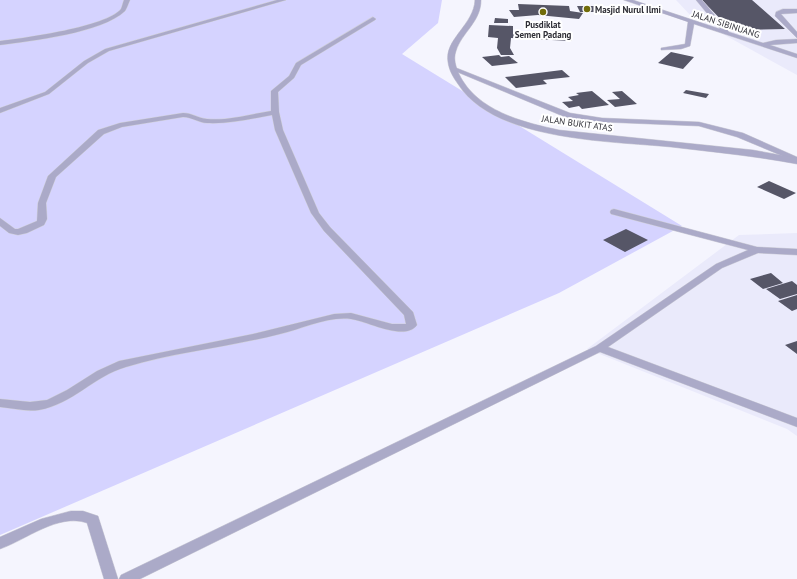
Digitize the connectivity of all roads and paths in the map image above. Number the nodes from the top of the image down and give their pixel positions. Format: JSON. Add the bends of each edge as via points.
{"nodes":[{"id":1,"x":127,"y":0,"type":"edge"},
{"id":2,"x":284,"y":0,"type":"edge"},
{"id":3,"x":478,"y":0,"type":"edge"},
{"id":4,"x":627,"y":0,"type":"edge"},
{"id":5,"x":699,"y":0,"type":"edge"},
{"id":6,"x":797,"y":10,"type":"edge"},
{"id":7,"x":373,"y":19,"type":"dead end"},
{"id":8,"x":691,"y":21,"type":"junction"},
{"id":9,"x":727,"y":33,"type":"junction"},
{"id":10,"x":797,"y":36,"type":"edge"},
{"id":11,"x":797,"y":41,"type":"edge"},
{"id":12,"x":0,"y":43,"type":"edge"},
{"id":13,"x":762,"y":45,"type":"junction"},
{"id":14,"x":664,"y":48,"type":"dead end"},
{"id":15,"x":797,"y":56,"type":"edge"},
{"id":16,"x":452,"y":68,"type":"junction"},
{"id":17,"x":0,"y":111,"type":"edge"},
{"id":18,"x":275,"y":112,"type":"junction"},
{"id":19,"x":797,"y":160,"type":"edge"},
{"id":20,"x":614,"y":212,"type":"dead end"},
{"id":21,"x":0,"y":222,"type":"edge"},
{"id":22,"x":757,"y":250,"type":"junction"},
{"id":23,"x":797,"y":252,"type":"edge"},
{"id":24,"x":600,"y":348,"type":"junction"},
{"id":25,"x":0,"y":402,"type":"edge"},
{"id":26,"x":797,"y":423,"type":"edge"},
{"id":27,"x":0,"y":543,"type":"edge"},
{"id":28,"x":111,"y":579,"type":"edge"},
{"id":29,"x":126,"y":579,"type":"edge"}],
"edges":[{"from":1,"to":12,"type":"lane","via":[[127,6],[121,13],[100,23]]},
{"from":2,"to":17,"type":"lane","via":[[108,50],[86,62],[47,93]]},
{"from":3,"to":16,"type":"street","via":[[473,20],[452,50]]},
{"from":4,"to":8,"type":"lane","name":"JALAN SIBINUANG"},
{"from":5,"to":9,"type":"lane"},
{"from":6,"to":10,"type":"lane","via":[[778,13]]},
{"from":7,"to":18,"type":"lane","via":[[298,64],[292,77],[274,91]]},
{"from":8,"to":9,"type":"lane","name":"JALAN SIBINUANG"},
{"from":8,"to":14,"type":"lane","via":[[688,45]]},
{"from":9,"to":13,"type":"lane","name":"JALAN SIBINUANG"},
{"from":11,"to":13,"type":"lane"},
{"from":13,"to":15,"type":"lane","name":"JALAN SIBINUANG"},
{"from":16,"to":19,"type":"lane","via":[[568,115],[602,120],[705,125],[740,135]]},
{"from":16,"to":19,"type":"street","name":"JALAN BUKIT ATAS","via":[[464,88],[480,104],[505,118],[536,128],[574,135]]},
{"from":18,"to":21,"type":"lane","via":[[227,121],[202,121],[187,114],[106,129],[52,176],[42,203],[42,223],[18,232],[12,231]]},
{"from":18,"to":25,"type":"lane","via":[[279,130],[316,214],[408,314],[412,325],[400,329],[352,316],[337,317],[111,368],[48,404],[34,406]]},
{"from":20,"to":22,"type":"lane"},
{"from":22,"to":23,"type":"lane"},
{"from":22,"to":24,"type":"lane","via":[[719,266]]},
{"from":24,"to":26,"type":"lane"},
{"from":24,"to":29,"type":"lane"},
{"from":27,"to":28,"type":"lane","via":[[59,518],[70,515],[86,516],[93,520]]}]}
